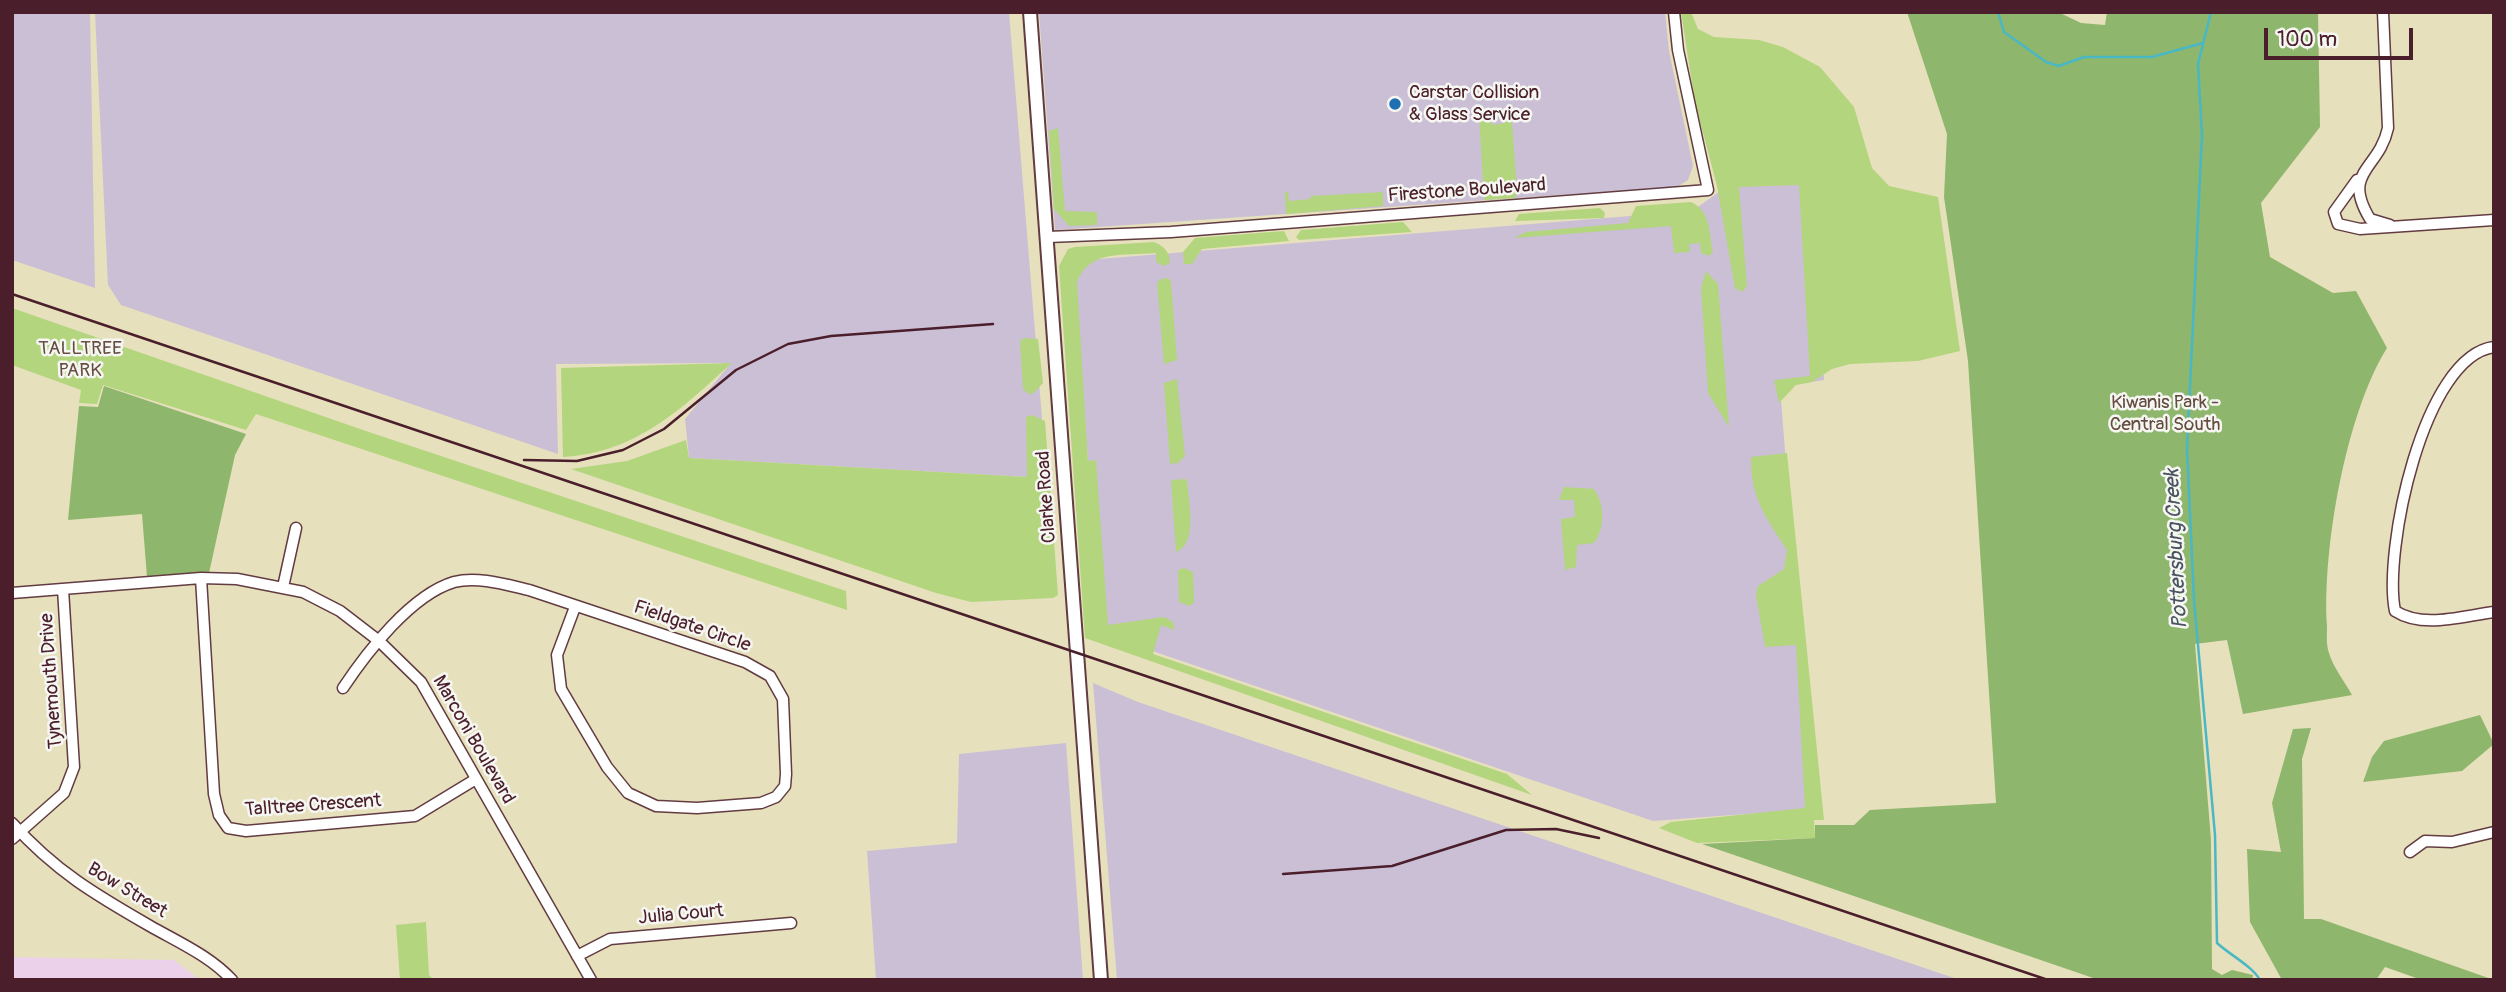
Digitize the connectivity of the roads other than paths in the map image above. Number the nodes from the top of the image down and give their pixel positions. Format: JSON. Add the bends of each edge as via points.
{"nodes":[{"id":1,"x":1030,"y":12,"type":"edge"},
{"id":2,"x":1674,"y":12,"type":"edge"},
{"id":3,"x":2383,"y":12,"type":"edge"},
{"id":4,"x":2368,"y":165,"type":"junction"},
{"id":5,"x":2494,"y":220,"type":"edge"},
{"id":6,"x":2390,"y":225,"type":"junction"},
{"id":7,"x":1048,"y":237,"type":"junction"},
{"id":8,"x":2494,"y":347,"type":"edge"},
{"id":9,"x":296,"y":528,"type":"dead end"},
{"id":10,"x":201,"y":578,"type":"junction"},
{"id":11,"x":283,"y":587,"type":"junction"},
{"id":12,"x":63,"y":590,"type":"junction"},
{"id":13,"x":12,"y":593,"type":"edge"},
{"id":14,"x":575,"y":607,"type":"junction"},
{"id":15,"x":2494,"y":612,"type":"edge"},
{"id":16,"x":379,"y":641,"type":"junction"},
{"id":17,"x":343,"y":688,"type":"dead end"},
{"id":18,"x":476,"y":779,"type":"junction"},
{"id":19,"x":15,"y":831,"type":"edge"},
{"id":20,"x":2494,"y":832,"type":"edge"},
{"id":21,"x":2410,"y":852,"type":"dead end"},
{"id":22,"x":791,"y":923,"type":"dead end"},
{"id":23,"x":578,"y":956,"type":"junction"},
{"id":24,"x":232,"y":980,"type":"edge"},
{"id":25,"x":591,"y":980,"type":"edge"},
{"id":26,"x":1101,"y":980,"type":"edge"}],
"edges":[{"from":1,"to":7,"type":"main road","name":"Clarke Road"},
{"from":2,"to":7,"type":"street","name":"Firestone Boulevard","via":[[1708,190],[1171,232]]},
{"from":3,"to":4,"type":"street","via":[[2388,128],[2385,143]]},
{"from":4,"to":6,"type":"street","via":[[2357,188],[2360,202],[2370,219]]},
{"from":4,"to":6,"type":"street","via":[[2334,212],[2338,224],[2360,229]]},
{"from":5,"to":6,"type":"street"},
{"from":7,"to":26,"type":"main road","name":"Clarke Road"},
{"from":8,"to":15,"type":"street","via":[[2485,348],[2452,375],[2430,416],[2406,481],[2393,545],[2391,592],[2395,611],[2420,621]]},
{"from":9,"to":11,"type":"street"},
{"from":10,"to":11,"type":"street","name":"Marconi Boulevard"},
{"from":10,"to":12,"type":"street","name":"Marconi Boulevard"},
{"from":10,"to":18,"type":"street","name":"Talltree Crescent","via":[[214,794],[219,815],[229,828],[246,831],[415,816]]},
{"from":11,"to":16,"type":"street","name":"Marconi Boulevard","via":[[340,611]]},
{"from":12,"to":13,"type":"street","name":"Marconi Boulevard"},
{"from":12,"to":19,"type":"street","name":"Tynemouth Drive","via":[[75,766],[64,793]]},
{"from":14,"to":14,"type":"street","name":"Fieldgate Circle","via":[[745,662],[770,676],[783,699],[786,774],[785,786],[776,797],[761,803],[696,808],[656,806],[628,793],[561,689],[557,655]]},
{"from":14,"to":16,"type":"street","name":"Fieldgate Circle","via":[[529,590],[455,582],[419,601]]},
{"from":16,"to":17,"type":"street","name":"Fieldgate Circle"},
{"from":16,"to":18,"type":"street","name":"Marconi Boulevard","via":[[421,682]]},
{"from":18,"to":23,"type":"street","name":"Marconi Boulevard"},
{"from":19,"to":24,"type":"street","name":"Bow Street","via":[[44,859],[208,959]]},
{"from":20,"to":21,"type":"street","via":[[2452,842],[2426,841]]},
{"from":22,"to":23,"type":"street","name":"Julia Court","via":[[610,939]]},
{"from":23,"to":25,"type":"street","name":"Marconi Boulevard"}]}
